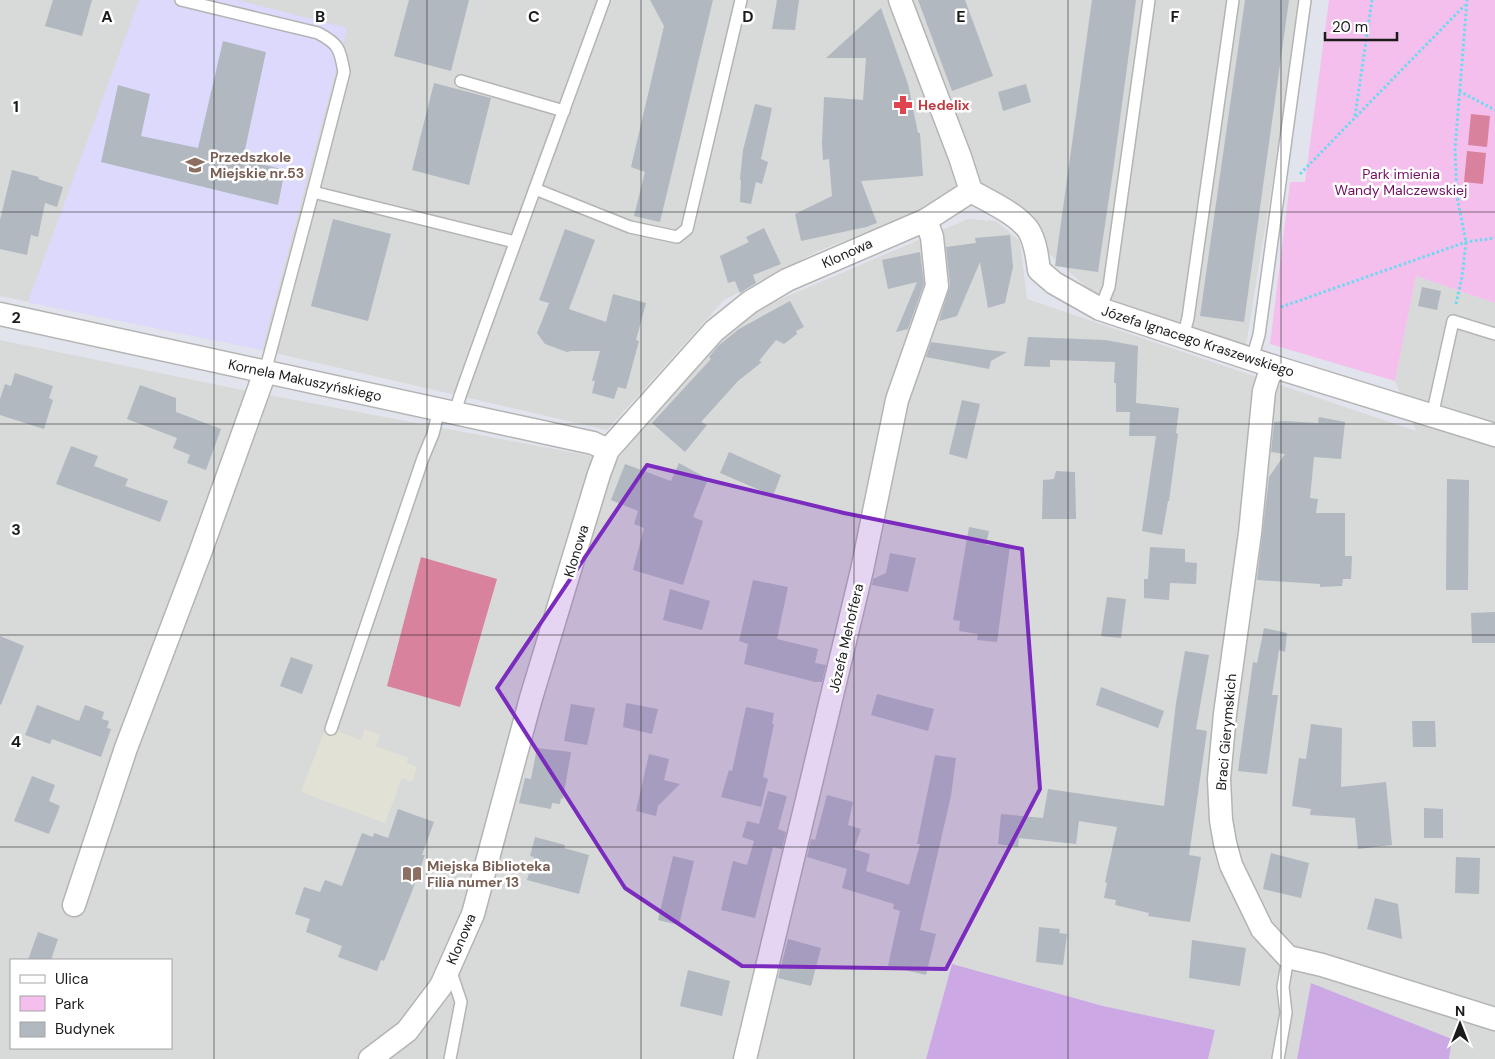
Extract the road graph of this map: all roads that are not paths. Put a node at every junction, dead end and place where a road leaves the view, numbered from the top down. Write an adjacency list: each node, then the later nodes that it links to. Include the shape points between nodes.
1 (181, 0): 12 (lane, via 318,33 333,41 341,55 344,72)
2 (604, 0): 9 (lane)
3 (741, 0): 10 (lane, via 687,229 677,237 630,227)
4 (900, 0): 11 (street)
5 (1149, 0): 15 (lane, via 1109,287)
6 (1233, 0): 18 (lane)
7 (1305, 0): 19 (lane, via 1259,335)
8 (461, 80): 9 (lane)
9 (564, 111): 10 (lane)
10 (535, 190): 14 (lane)
11 (970, 191): 13 (street, Klonowa); 15 (street, Józefa Ignacego Kraszewskiego, via 1013,216 1029,230 1039,270 1054,283)
12 (313, 192): 14 (lane); 20 (lane)
13 (926, 220): 24 (street, Klonowa, via 787,280 750,302 714,331); 32 (street, Józefa Mehoffera, via 932,238 937,286 896,400 862,570)
14 (514, 242): 21 (lane, via 463,386)
15 (1100, 309): 18 (street, Józefa Ignacego Kraszewskiego)
16 (0, 314): 20 (street, Kornela Makuszyńskiego)
17 (1495, 334): 22 (lane, via 1452,321)
18 (1183, 337): 19 (street, Józefa Ignacego Kraszewskiego)
19 (1262, 362): 22 (street, Józefa Ignacego Kraszewskiego); 27 (street, Braci Gierymskich, via 1264,391 1250,533 1219,779 1224,843 1231,865 1262,929)
20 (265, 372): 21 (street, Kornela Makuszyńskiego); 26 (street, via 126,748)
21 (447, 411): 24 (street, Kornela Makuszyńskiego, via 593,443); 25 (lane, via 423,458)
22 (1432, 416): 23 (street, Józefa Ignacego Kraszewskiego)
23 (1495, 435)
24 (608, 450): 28 (street, Klonowa, via 531,698 473,914)
25 (331, 728)
26 (74, 905)
27 (1288, 958): 29 (street, via 1322,965); 33 (lane, via 1283,987 1286,1013)
28 (449, 967): 30 (street, Klonowa, via 440,986 407,1031); 31 (lane, via 461,1002)
29 (1495, 1018)
30 (370, 1059)
31 (450, 1059)
32 (745, 1059)
33 (1278, 1059)

